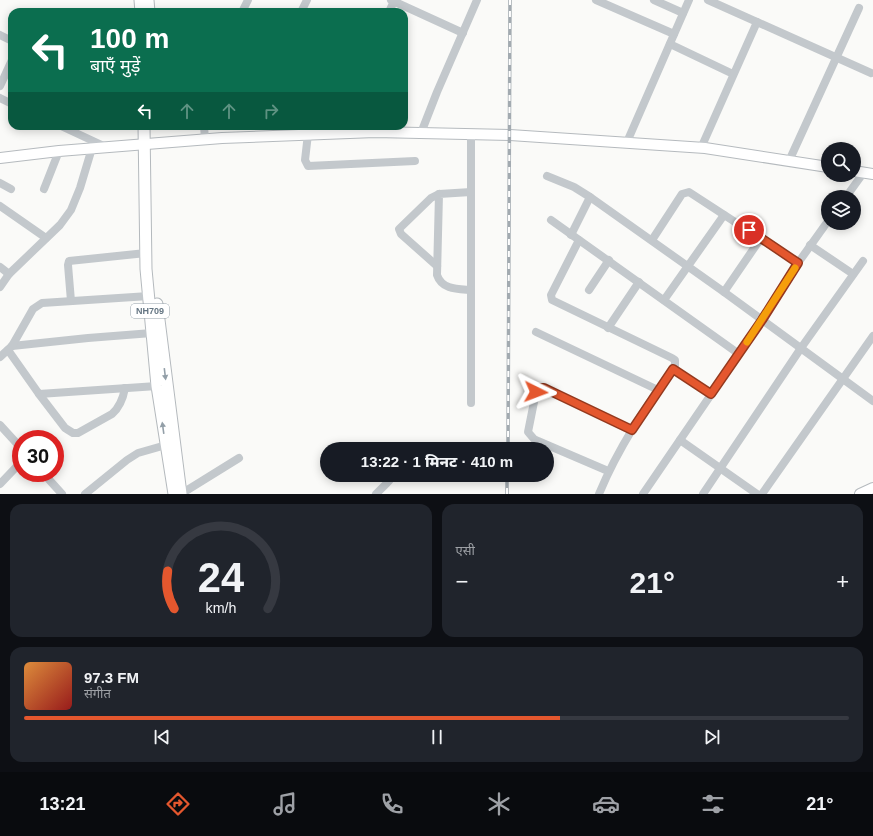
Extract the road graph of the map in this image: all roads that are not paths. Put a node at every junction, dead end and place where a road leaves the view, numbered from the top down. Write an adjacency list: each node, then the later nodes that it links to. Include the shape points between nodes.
1 (477, 0): 10 (street)
2 (596, 0): 11 (street)
3 (654, 0): 8 (street)
4 (689, 0): 8 (street)
5 (708, 0): 9 (street)
6 (393, 1): 10 (street)
7 (859, 8): 13 (street)
8 (683, 13): 11 (street)
9 (756, 22): 13 (street); 16 (street)
10 (463, 33): 23 (street)
11 (674, 34): 12 (street)
12 (670, 44): 16 (street); 27 (street)
13 (836, 57): 15 (street); 35 (street)
14 (8, 69): 17 (street)
15 (871, 73)
16 (733, 74): 31 (street)
17 (0, 86)
18 (70, 130): 29 (street)
19 (145, 130): 28 (highway, NH709)
20 (151, 130): 28 (highway, NH709)
21 (204, 130): 26 (street)
22 (351, 130): 23 (main road); 24 (main road)
23 (421, 133): 25 (main road)
24 (308, 134): 26 (main road); 34 (street, via 305,160 308,166)
25 (471, 134): 27 (main road); 43 (street)
26 (205, 139): 28 (main road)
27 (627, 142): 31 (main road)
28 (148, 144): 29 (main road); 56 (highway, NH709); 107 (highway, NH709, one-way to 107, via 154,269)
29 (107, 147): 30 (main road)
30 (92, 148): 32 (main road); 51 (street, via 71,210)
31 (701, 148): 35 (main road)
32 (59, 151): 33 (main road); 41 (street)
33 (0, 158)
34 (415, 161)
35 (789, 161): 36 (main road)
36 (821, 166)
37 (864, 172): 42 (street)
38 (547, 176): 45 (street)
39 (0, 183): 40 (street)
40 (11, 188)
41 (44, 190)
42 (851, 190)
43 (471, 192): 44 (street); 67 (street)
44 (439, 194): 60 (street); 60 (street, via 431,198 399,229 401,234)
45 (590, 197): 50 (street); 54 (street)
46 (0, 206): 51 (street)
47 (724, 214): 52 (street); 54 (street, via 692,193 685,192); 61 (street)
48 (551, 220): 50 (street)
49 (821, 230): 55 (street)
50 (571, 235): 53 (street)
51 (46, 238): 63 (street)
52 (761, 238): 59 (street); 69 (street)
53 (579, 240): 57 (street); 74 (street, via 550,298)
54 (652, 240): 61 (street)
55 (810, 245): 59 (street); 64 (street)
56 (146, 253): 70 (highway, NH709); 72 (street, via 69,261)
57 (608, 260): 65 (street); 68 (street)
58 (863, 261): 64 (street)
59 (798, 263): 73 (street)
60 (437, 266): 67 (street, via 438,280 443,284)
61 (688, 266): 69 (street); 71 (street)
62 (0, 267): 63 (street)
63 (10, 274): 66 (street)
64 (853, 274): 79 (street)
65 (639, 282): 71 (street); 74 (street)
66 (0, 287)
67 (471, 290): 90 (street)
68 (589, 290)
69 (724, 292): 73 (street)
70 (149, 296): 72 (street); 76 (highway, NH709)
71 (664, 300): 80 (street)
72 (71, 301): 78 (street, via 37,305)
73 (762, 320): 79 (street); 80 (street)
74 (608, 328): 82 (street, via 672,358 676,363)
75 (536, 332): 86 (street)
76 (152, 333): 78 (street); 84 (highway, NH709)
77 (873, 336): 83 (street)
78 (10, 348): 81 (street); 87 (street)
79 (802, 348): 83 (street); 97 (street)
80 (739, 354): 88 (street)
81 (0, 357)
82 (673, 369): 86 (street); 88 (street)
83 (842, 378): 89 (street); 113 (street)
84 (157, 386): 85 (street); 95 (highway, NH709, one-way to 84)
85 (125, 388): 87 (street); 87 (street, via 123,397 112,414 78,433 65,428)
86 (658, 390): 92 (street)
87 (39, 394)
88 (711, 394): 94 (street)
89 (873, 401)
90 (471, 402)
91 (0, 425): 93 (street)
92 (632, 430): 99 (street); 99 (street, via 544,388 536,392 528,432 530,436)
93 (12, 438)
94 (680, 440): 97 (street); 110 (street)
95 (166, 446): 105 (street, via 138,453 126,460); 106 (highway, NH709)
96 (239, 458): 107 (street)
97 (720, 468): 111 (street); 112 (street)
98 (12, 471): 102 (street)
99 (608, 471): 109 (street)
100 (51, 482): 104 (street)
101 (388, 482): 108 (street)
102 (0, 484)
103 (873, 488): 114 (main road)
104 (62, 494)
105 (85, 494)
106 (174, 494)
107 (181, 494)
108 (376, 494)
109 (599, 494)
110 (643, 494)
111 (703, 494)
112 (757, 494)
113 (762, 494)
114 (860, 494)

